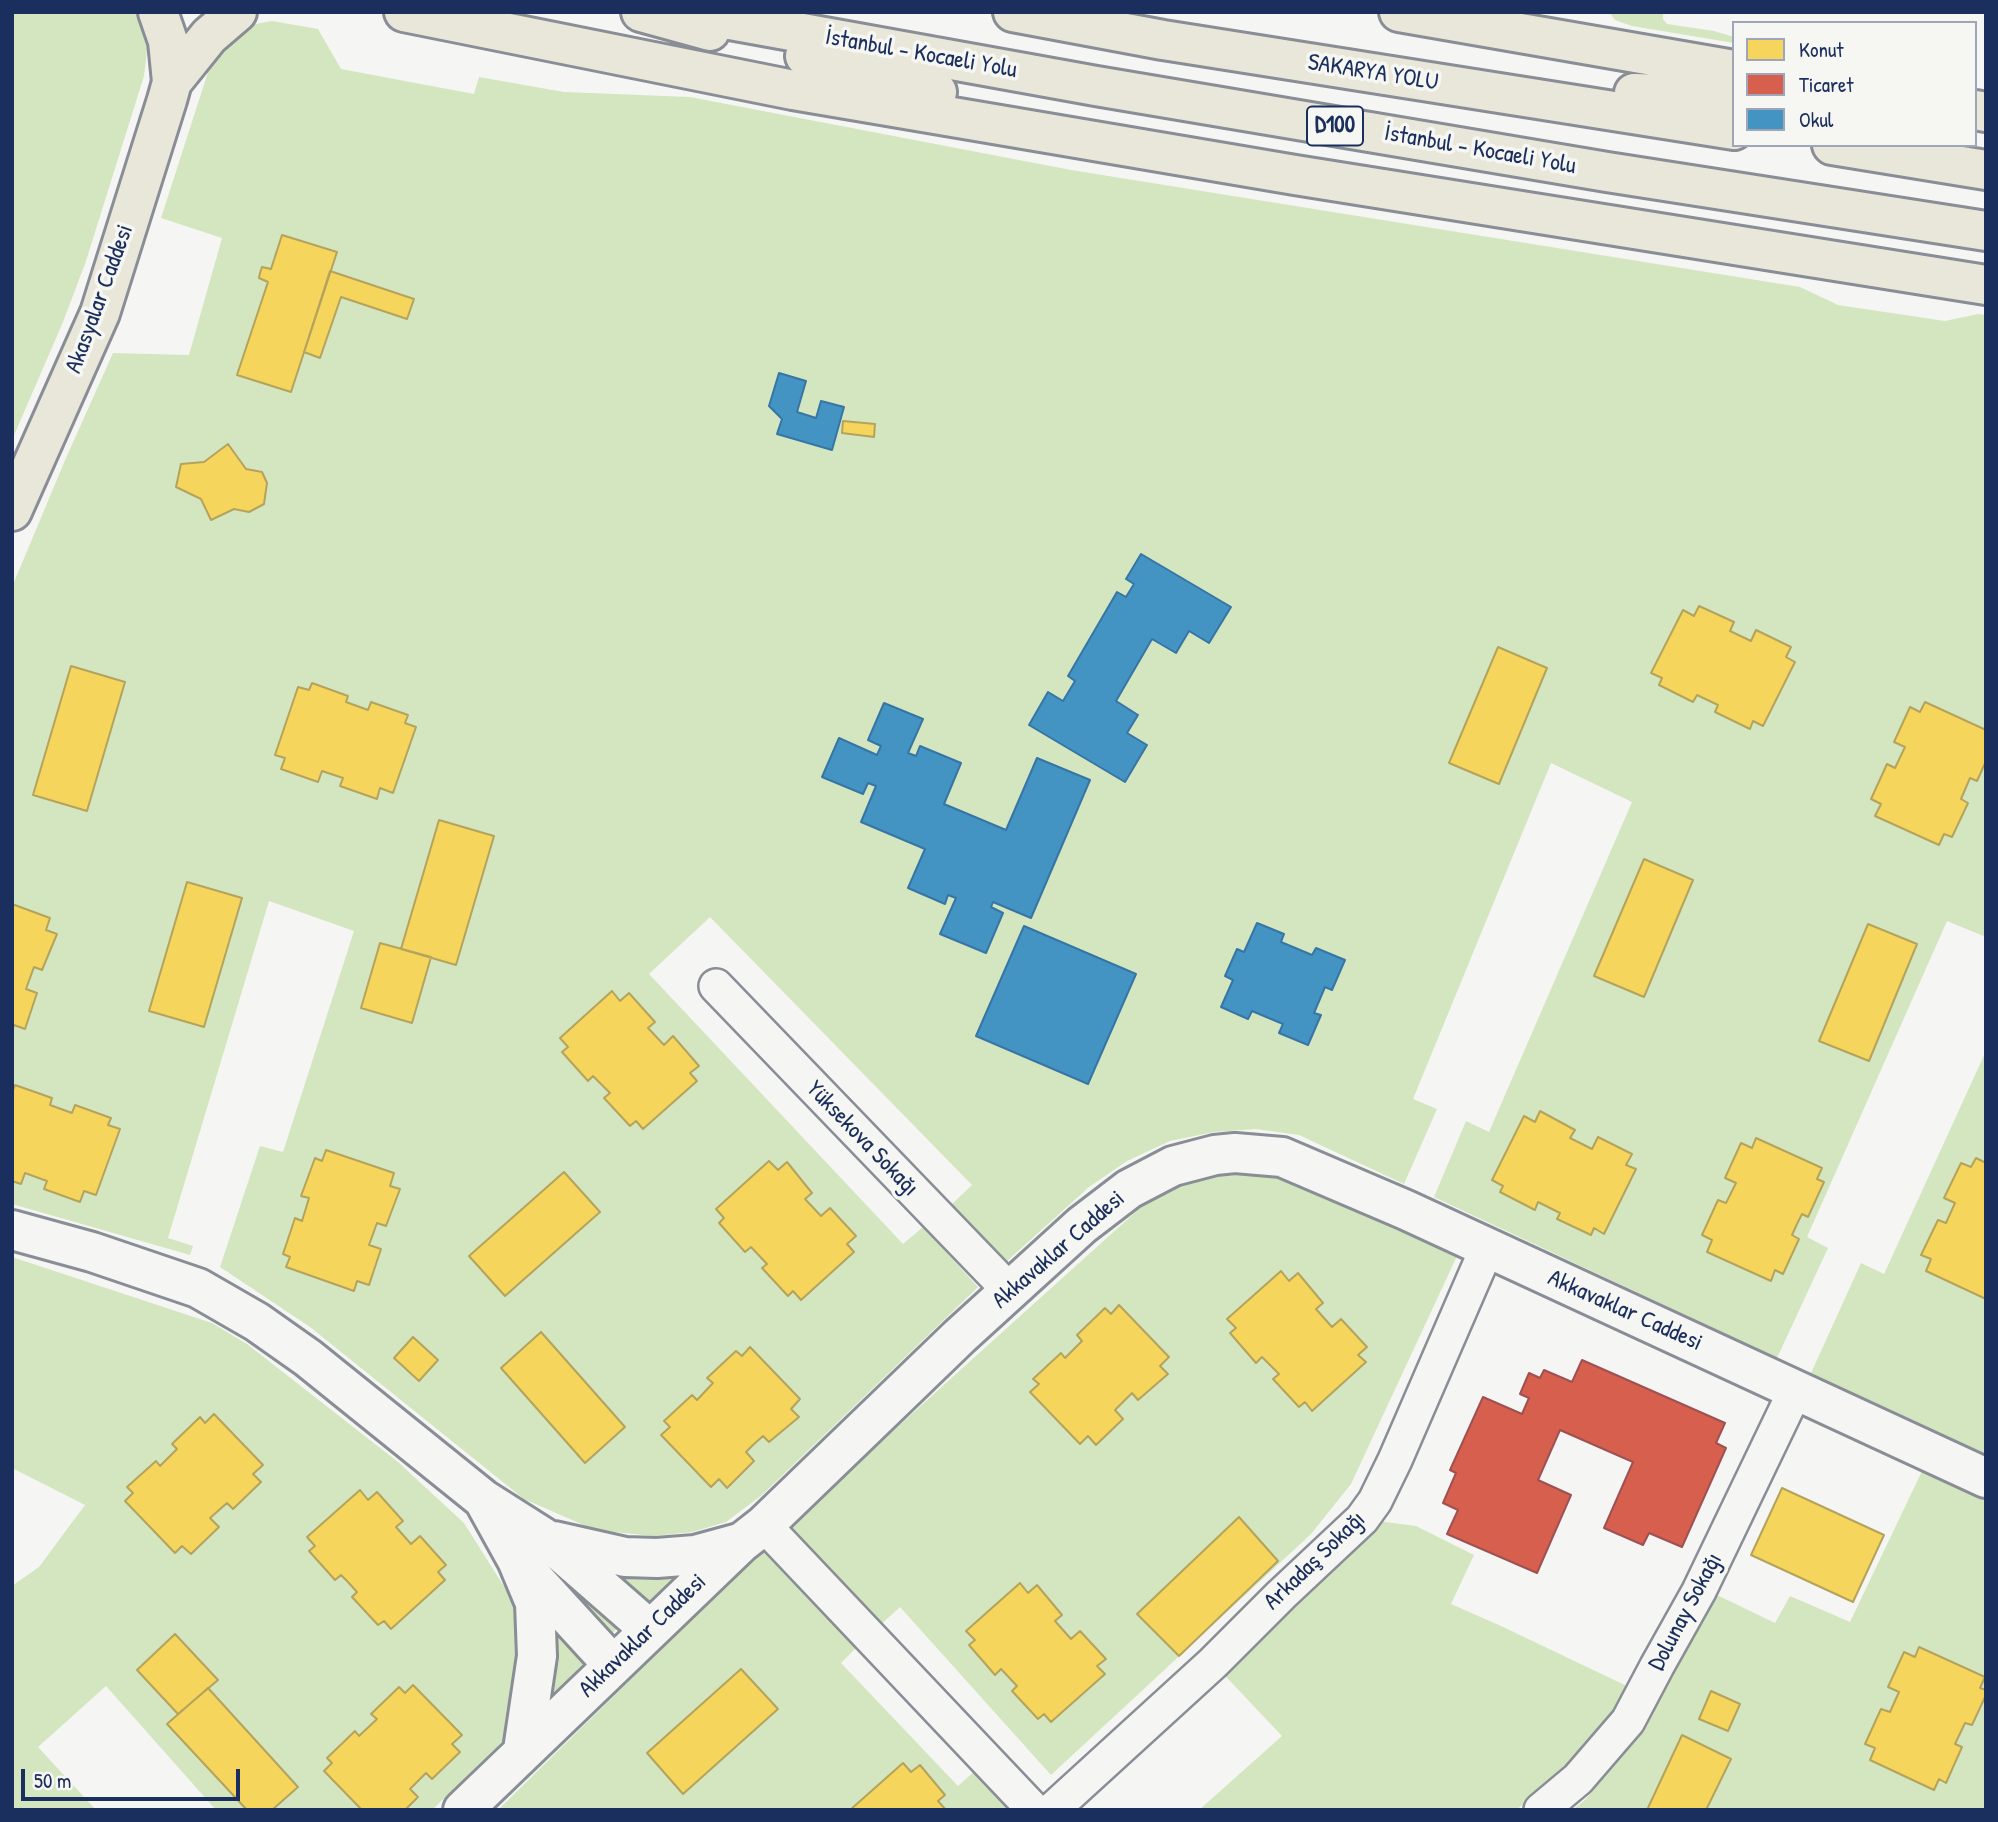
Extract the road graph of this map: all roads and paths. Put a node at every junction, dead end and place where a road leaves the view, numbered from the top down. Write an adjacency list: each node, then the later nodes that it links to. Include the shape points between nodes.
1 (158, 12): 9 (main road, via 168,41)
2 (237, 12): 9 (main road, via 209,36)
3 (404, 12): 14 (main road, via 793,90)
4 (641, 12): 14 (main road)
5 (686, 12): 16 (main road, İstanbul - Kocaeli Yolu / D100, via 1096,86)
6 (1013, 12): 10 (main road, SAKARYA YOLU / D100)
7 (1399, 12): 8 (main road)
8 (1732, 70)
9 (172, 82): 18 (main road, Akasyalar Caddesi, via 100,313)
10 (1440, 83): 11 (main road); 12 (main road, SAKARYA YOLU / D100)
11 (1732, 97)
12 (1732, 130)
13 (1844, 147): 15 (main road)
14 (1161, 152): 17 (main road)
15 (1986, 170)
16 (1986, 231)
17 (1986, 285)
18 (12, 511)
19 (716, 986): 22 (street, Yüksekova Sokağı)
20 (12, 1230): 26 (street, via 198,1288 257,1322 483,1499)
21 (1486, 1248): 22 (street, Akkavaklar Caddesi, via 1282,1157 1235,1153 1172,1166 1129,1189); 23 (street, Akkavaklar Caddesi); 32 (street, Arkadaş Sokağı, via 1395,1460 1362,1519)
22 (1010, 1291): 25 (street, Akkavaklar Caddesi)
23 (1796, 1389): 24 (street, Akkavaklar Caddesi); 33 (street, Dolunay Sokağı, via 1699,1591 1628,1721 1578,1779)
24 (1986, 1478)
25 (752, 1534): 26 (street, via 695,1555 625,1557); 27 (street, Akkavaklar Caddesi); 31 (street)
26 (532, 1549): 27 (street); 28 (street); 29 (street, via 537,1656)
27 (649, 1629): 28 (street, Akkavaklar Caddesi)
28 (613, 1665): 29 (street, Akkavaklar Caddesi)
29 (523, 1750): 30 (street, Akkavaklar Caddesi)
30 (463, 1810)
31 (1034, 1810)
32 (1052, 1810)
33 (1541, 1810)

